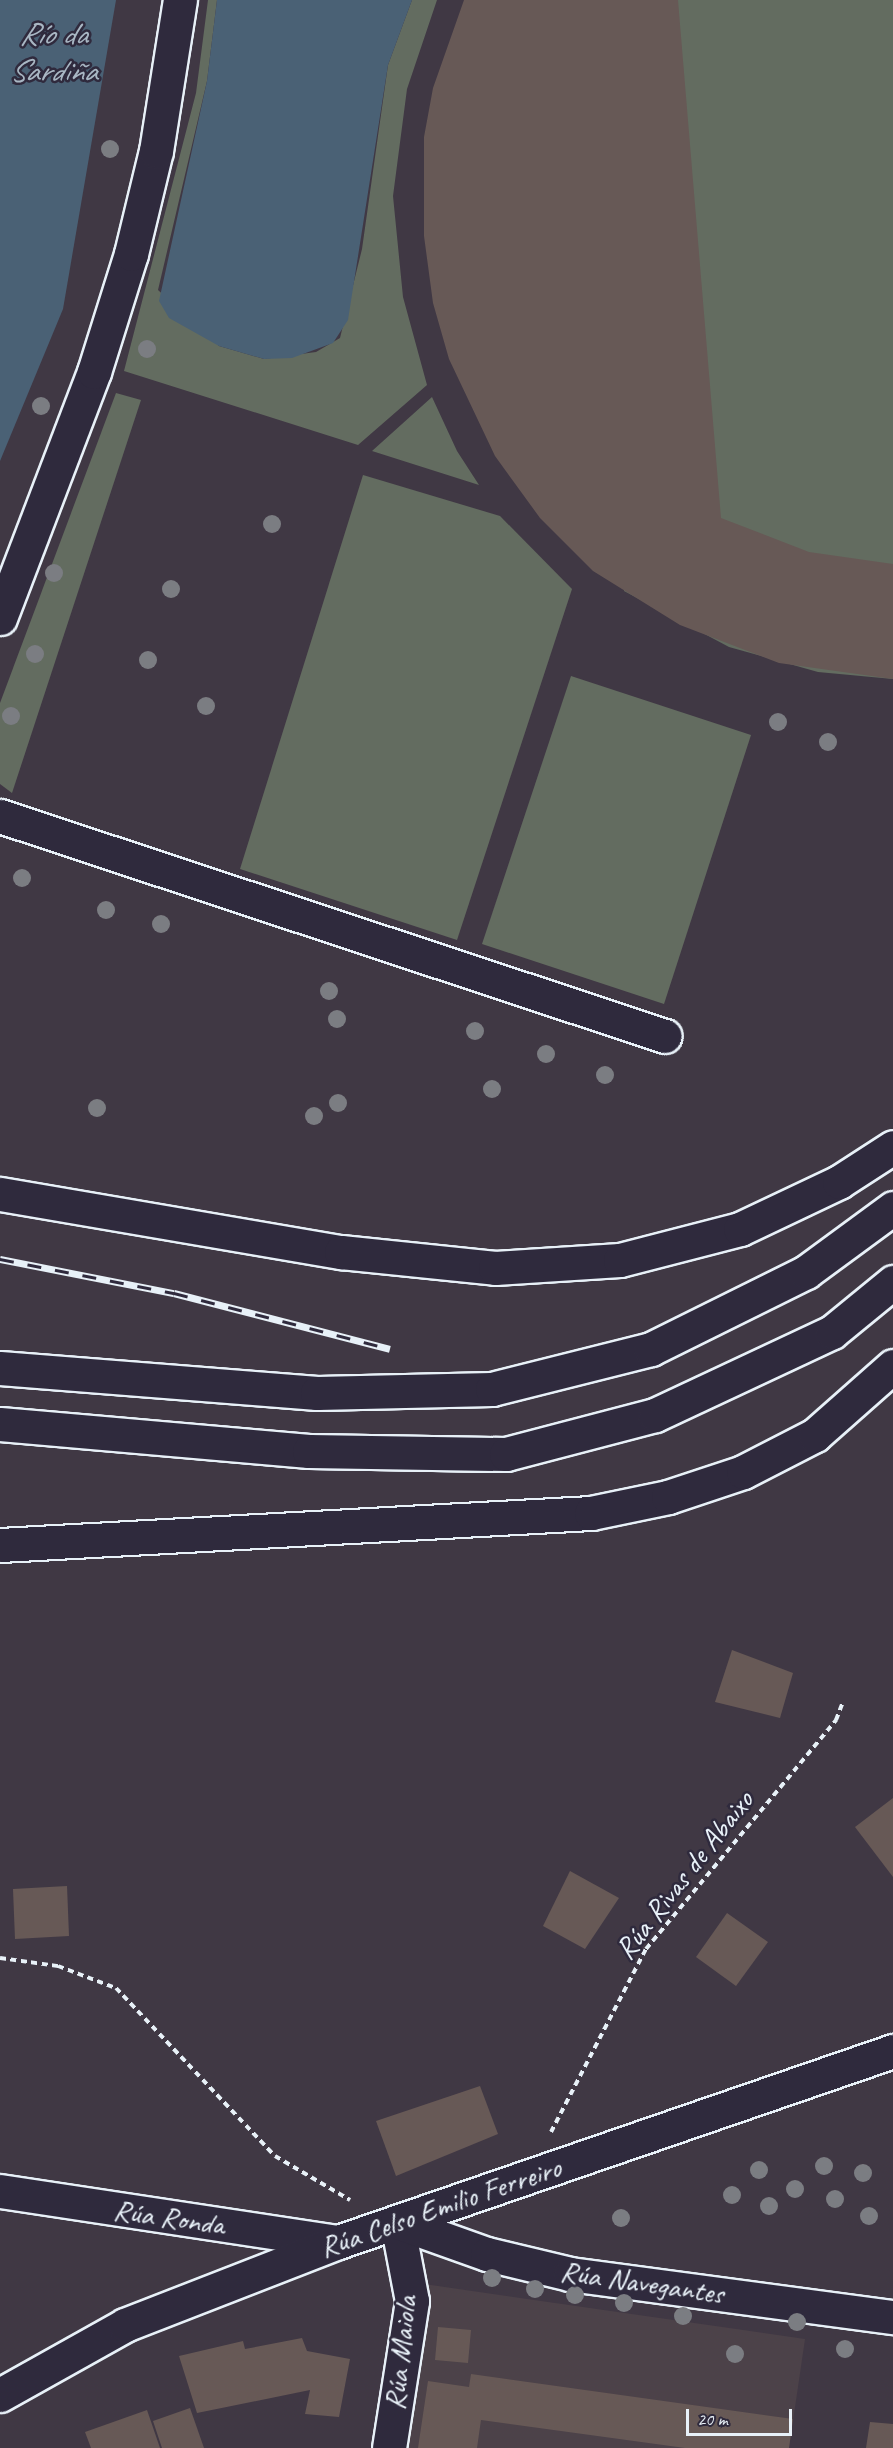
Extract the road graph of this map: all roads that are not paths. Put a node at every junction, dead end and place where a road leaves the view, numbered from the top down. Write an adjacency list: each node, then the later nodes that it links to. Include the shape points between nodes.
1 (180, 0): 2 (main road, via 156,151 131,254 94,372)
2 (14, 551): 3 (main road)
3 (1, 613)
4 (0, 816): 5 (main road)
5 (665, 1036)
6 (893, 1147): 7 (main road, via 839,1182 740,1229 620,1260 495,1268 340,1252)
7 (0, 1194)
8 (893, 1209): 11 (main road, via 806,1272 651,1349 492,1389 317,1394)
9 (893, 1282): 12 (main road, via 832,1332 655,1415 506,1454 309,1451)
10 (893, 1366): 13 (main road, via 815,1435 743,1472 668,1497 591,1513)
11 (0, 1368)
12 (0, 1424)
13 (0, 1545)
14 (893, 2051): 16 (main road, Rúa Celso Emilio Ferreiro)
15 (0, 2192): 17 (main road, Rúa Ronda)
16 (397, 2222): 17 (main road, Rúa Celso Emilio Ferreiro); 18 (main road, Rúa Navegantes, via 487,2254 570,2274); 20 (main road, Rúa Maiola, via 411,2301)
17 (338, 2242): 19 (main road, Rúa Celso Emilio Ferreiro, via 125,2325)
18 (893, 2317)
19 (0, 2395)
20 (389, 2448)

